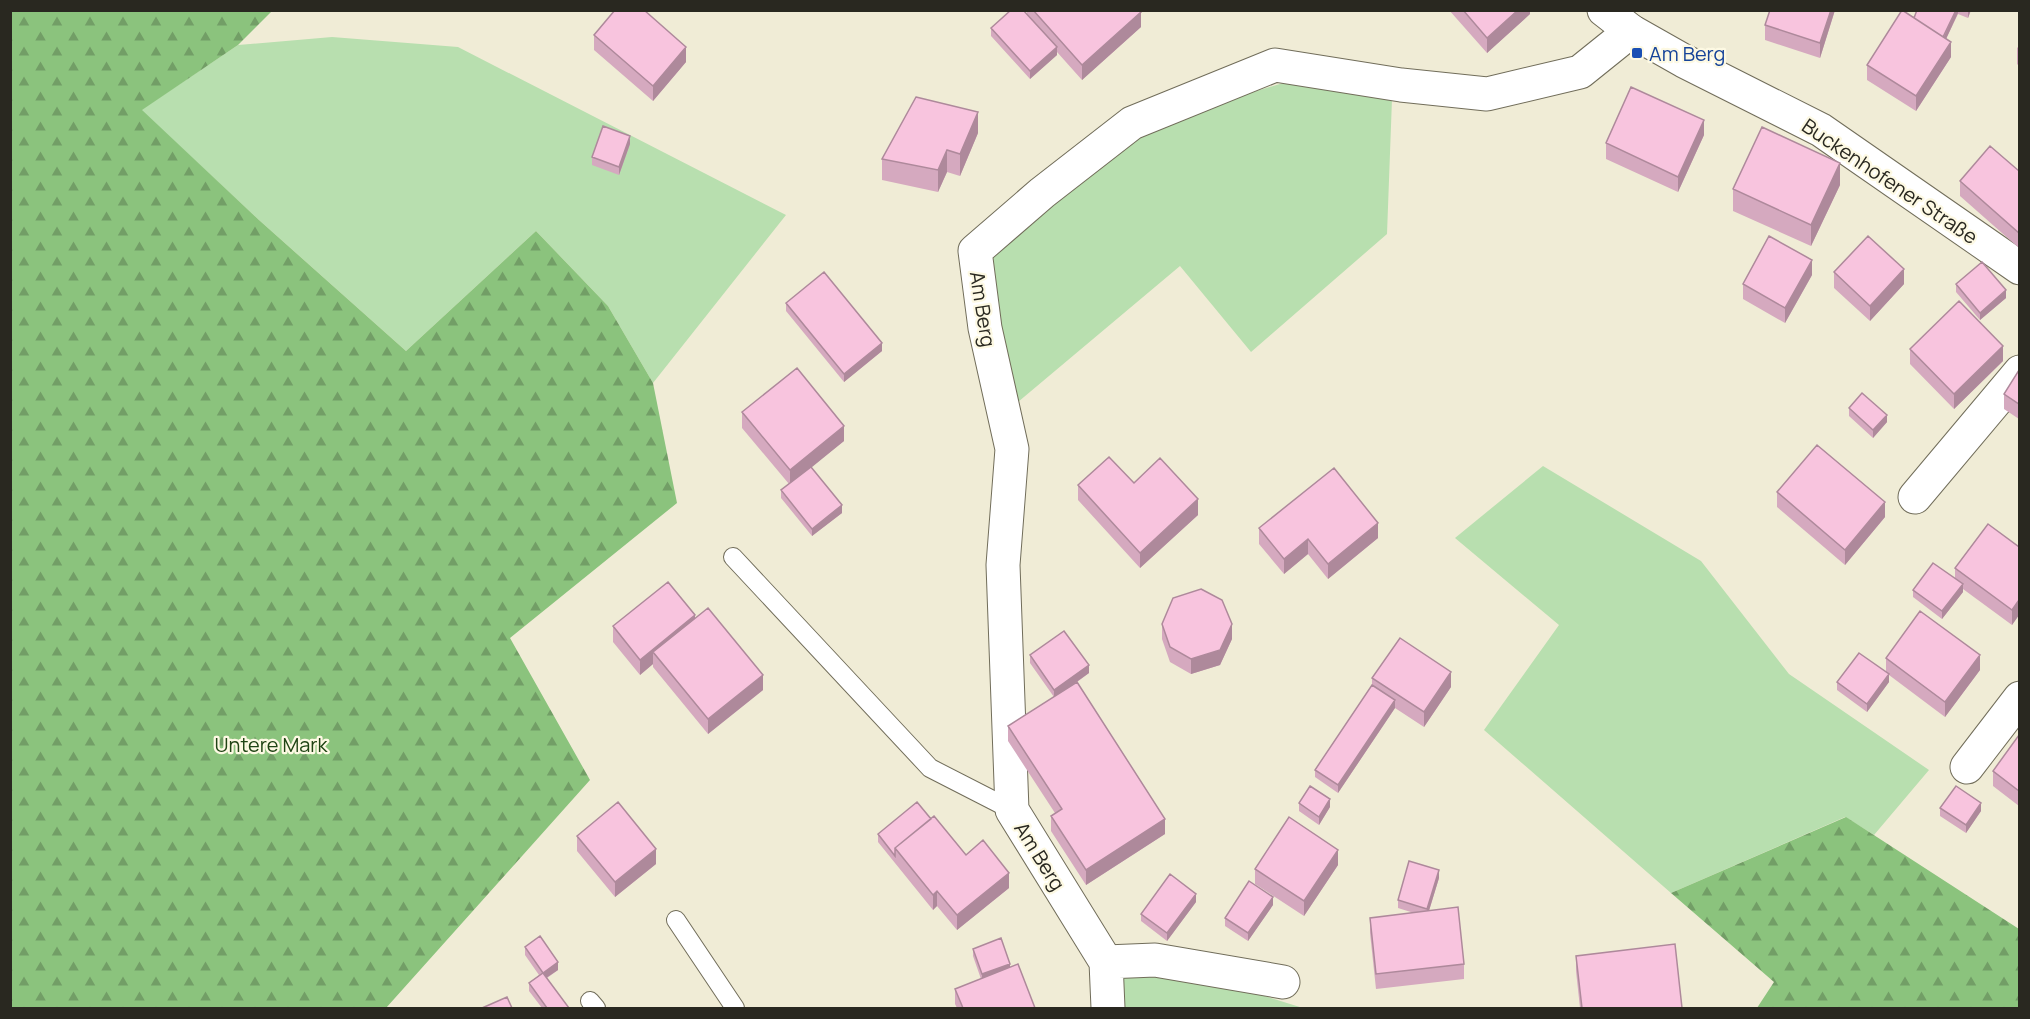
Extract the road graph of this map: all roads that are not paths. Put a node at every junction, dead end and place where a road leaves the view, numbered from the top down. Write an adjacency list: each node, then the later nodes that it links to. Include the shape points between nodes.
1 (1604, 10): 2 (street, Buckenhofener Straße)
2 (1631, 31): 3 (street, Buckenhofener Straße, via 1821,130); 9 (street, Am Berg, via 1580,72 1486,94 1401,86 1275,65 1132,123 975,251 985,328 1012,449 1003,565)
3 (2019, 268)
4 (2019, 372): 5 (street)
5 (1915, 497)
6 (733, 557): 9 (lane, via 930,768)
7 (2019, 698): 8 (street)
8 (1967, 767)
9 (1012, 810): 11 (street, Am Berg)
10 (676, 920): 13 (lane)
11 (1106, 962): 12 (street, via 1155,960); 14 (street, Am Berg)
12 (1283, 982)
13 (735, 1008)
14 (1108, 1008)

